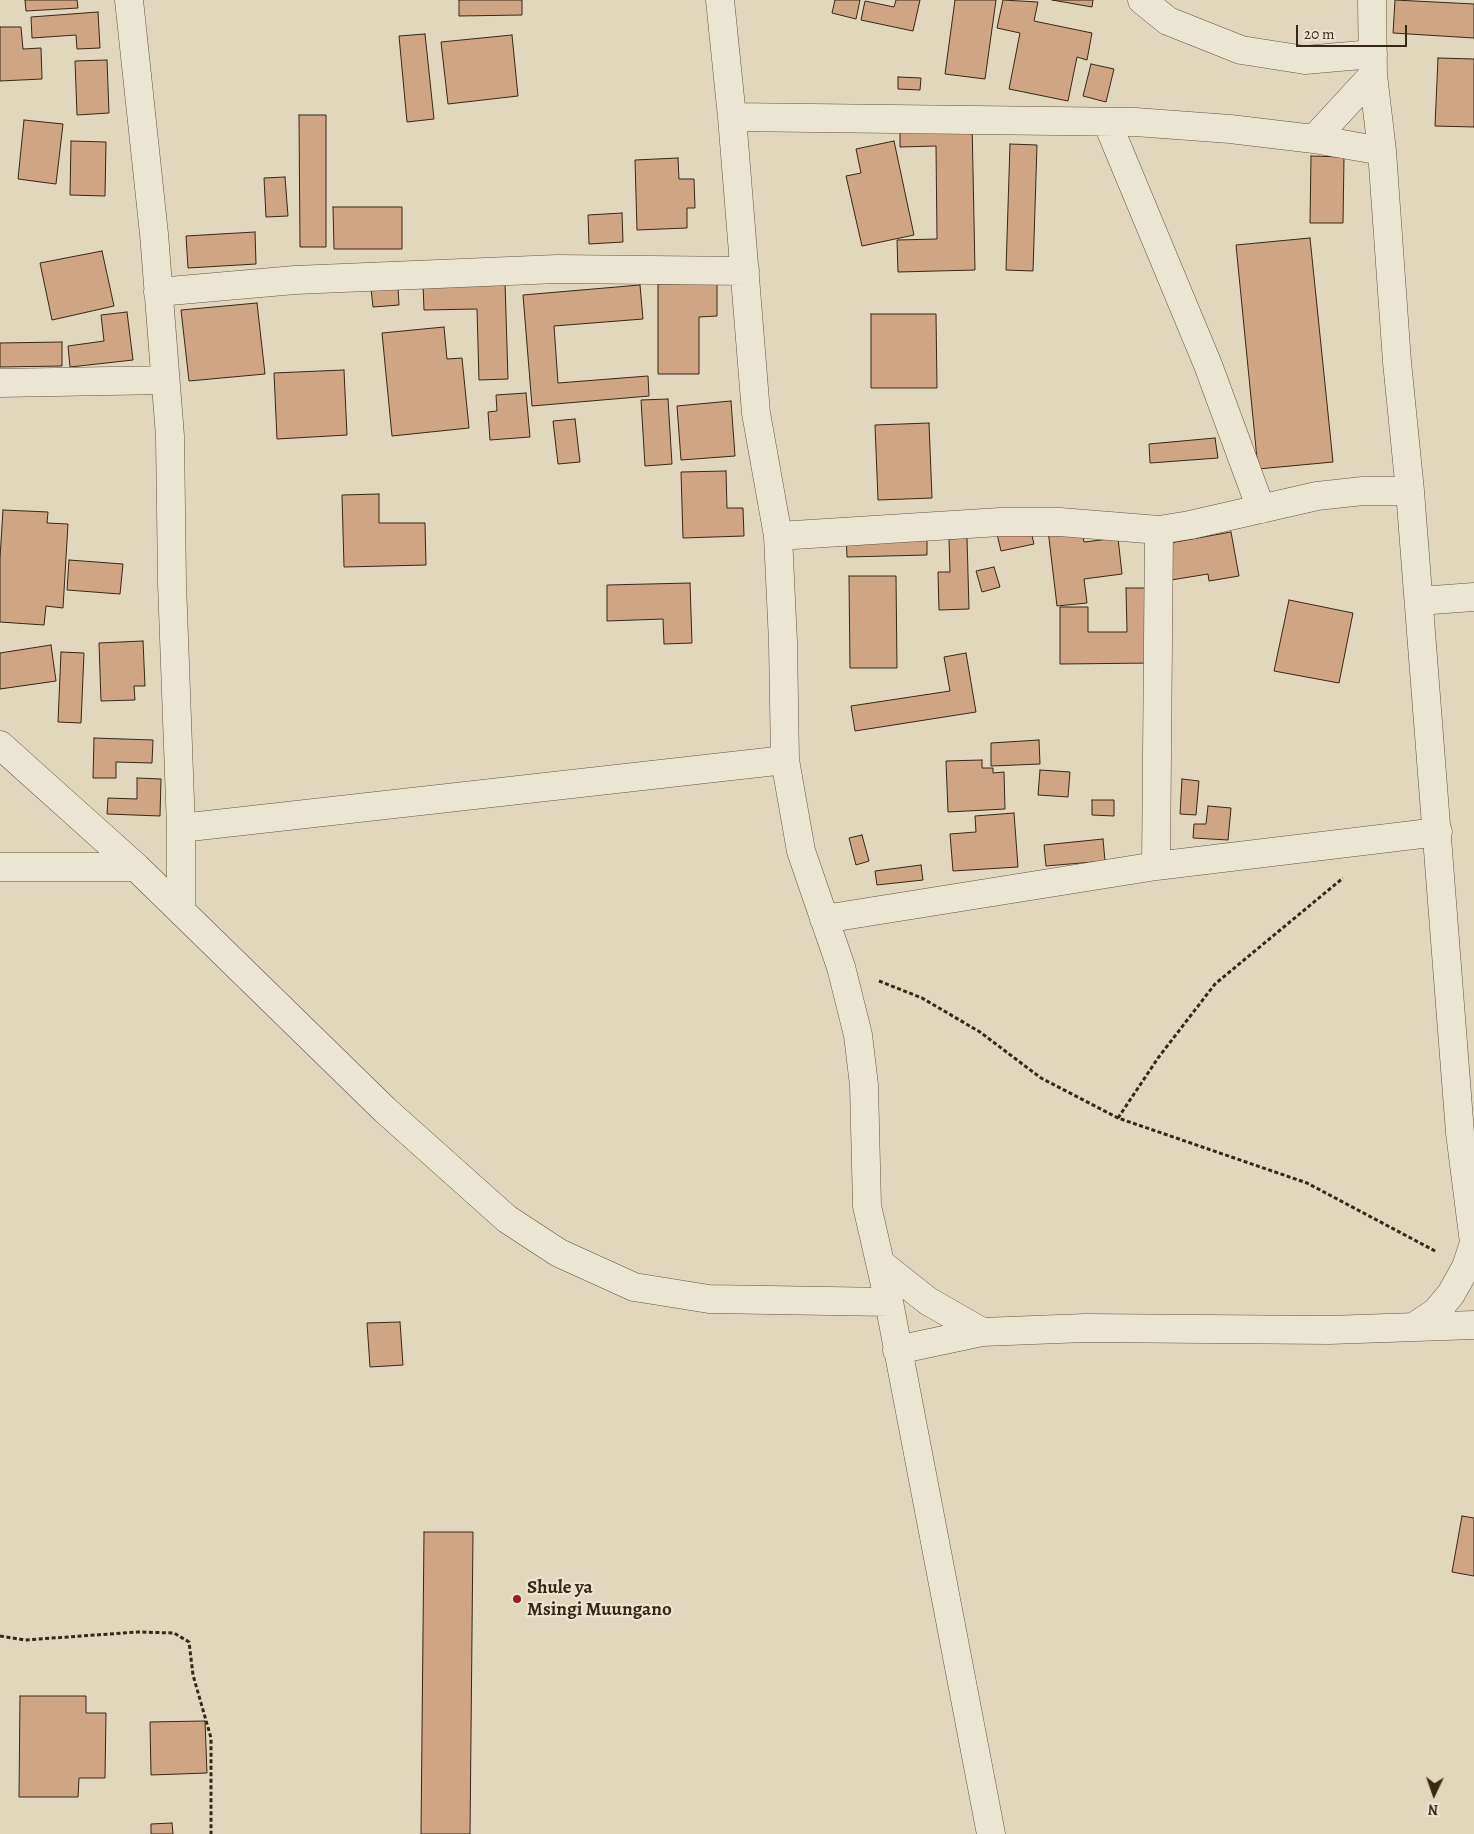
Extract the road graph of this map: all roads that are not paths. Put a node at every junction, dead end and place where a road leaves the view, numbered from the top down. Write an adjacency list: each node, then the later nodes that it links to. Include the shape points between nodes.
1 (130, 0): 11 (street)
2 (720, 0): 6 (street)
3 (1142, 0): 5 (street, via 1168,21 1241,50 1305,60)
4 (1372, 0): 5 (street)
5 (1373, 65): 8 (street); 9 (street)
6 (732, 117): 7 (street); 10 (street)
7 (1107, 122): 8 (street, via 1230,129); 15 (street, via 1208,365)
8 (1314, 139): 9 (street)
9 (1382, 151): 14 (street)
10 (745, 271): 11 (street, via 557,269 296,280); 17 (street, via 756,413)
11 (158, 292): 12 (street)
12 (165, 380): 13 (street); 22 (street, via 170,436)
13 (0, 383)
14 (1410, 491): 15 (street, via 1363,491 1317,496); 19 (street)
15 (1261, 509): 16 (street)
16 (1159, 530): 17 (street, via 1060,522 1000,522); 24 (street)
17 (778, 536): 21 (street)
18 (1474, 597): 19 (street)
19 (1419, 601): 23 (street)
20 (0, 745): 26 (street)
21 (785, 760): 22 (street); 28 (street, via 801,850)
22 (181, 828): 27 (street)
23 (1438, 832): 24 (street); 29 (street)
24 (1156, 866): 28 (street)
25 (0, 867): 26 (street)
26 (136, 867): 27 (street)
27 (181, 910): 32 (street, via 385,1110 507,1219 559,1253 634,1287 709,1299)
28 (824, 919): 31 (street, via 841,967 858,1035 864,1085 867,1206)
29 (1464, 1044): 30 (street, via 1460,1133)
30 (1471, 1251): 34 (street, via 1451,1294 1436,1312)
31 (880, 1263): 32 (street); 35 (street, via 928,1302)
32 (889, 1302): 36 (street)
33 (1474, 1325): 34 (street)
34 (1415, 1326): 35 (street, via 1329,1330 1085,1328)
35 (982, 1332): 36 (street)
36 (898, 1350): 37 (street)
37 (991, 1834)

